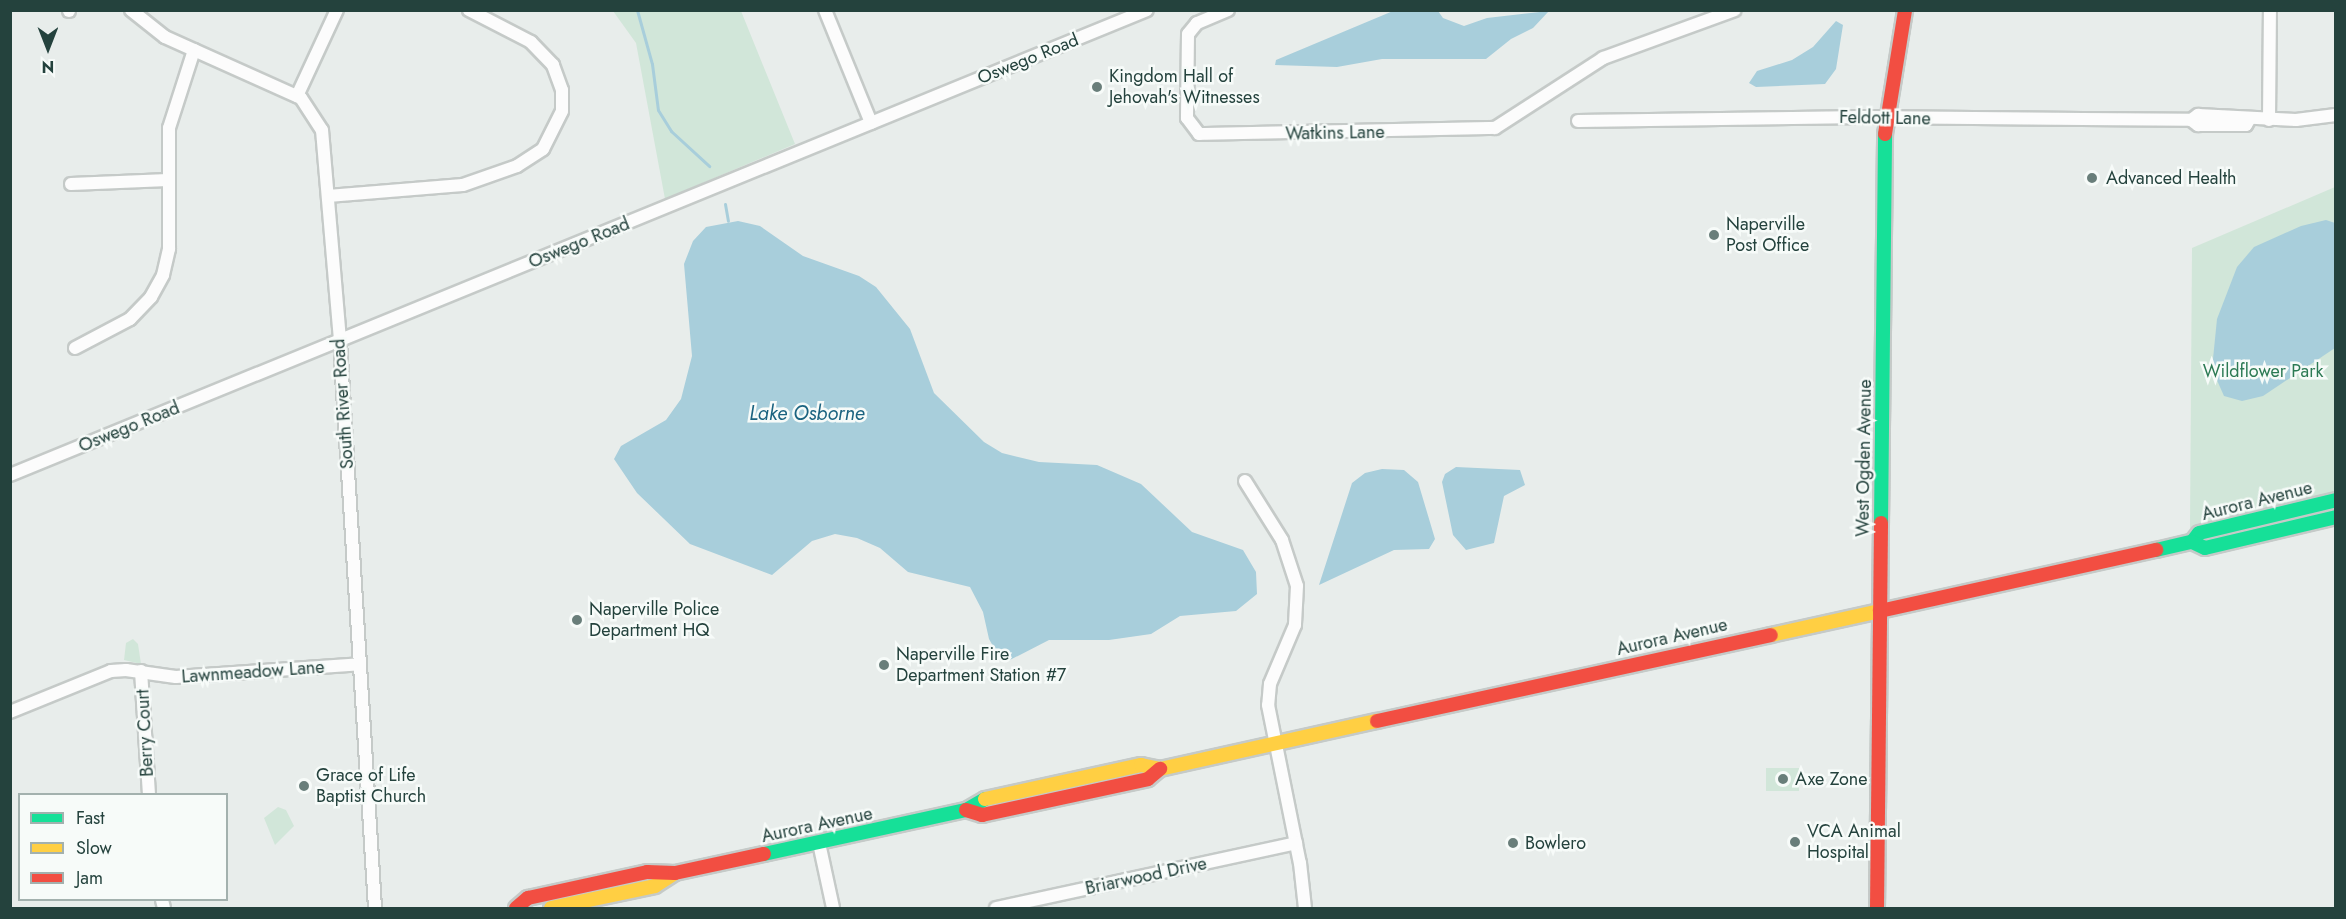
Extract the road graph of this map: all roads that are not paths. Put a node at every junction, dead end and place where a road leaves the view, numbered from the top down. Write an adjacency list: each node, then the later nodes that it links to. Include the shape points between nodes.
1 (130, 10): 10 (street, South River Road, via 165,37)
2 (337, 10): 11 (street)
3 (470, 10): 19 (street, via 531,42 554,65 562,90 562,111 543,150 517,166 463,185)
4 (825, 10): 16 (street)
5 (1228, 10): 6 (street, Watkins Lane, via 1197,23 1188,34 1187,118 1199,134 1495,128 1603,58)
6 (1735, 10)
7 (1905, 10): 13 (main road, West Ogden Avenue)
8 (2270, 10): 14 (street)
9 (1146, 11): 16 (street, Oswego Road)
10 (194, 50): 11 (street, South River Road); 17 (street, via 171,121)
11 (297, 96): 19 (street, South River Road, via 314,112 322,130)
12 (2336, 115): 14 (street, Feldott Lane)
13 (1887, 117): 14 (street, Feldott Lane, via 2191,120 2198,125 2246,125 2249,120); 15 (street, Feldott Lane); 27 (main road, West Ogden Avenue)
14 (2269, 120)
15 (1578, 121)
16 (871, 123): 20 (street, Oswego Road)
17 (168, 180): 18 (street); 21 (street, via 169,249 158,285 130,319)
18 (71, 184)
19 (328, 196): 20 (street, South River Road)
20 (340, 342): 22 (street, Oswego Road); 28 (street, South River Road)
21 (75, 348)
22 (10, 476)
23 (1245, 481): 31 (street, via 1288,552 1297,586 1295,625 1269,693)
24 (2336, 500): 26 (main road, Aurora Avenue, via 2199,533)
25 (2336, 517): 26 (main road, Aurora Avenue, via 2205,548)
26 (2192, 542): 27 (main road, Aurora Avenue)
27 (1880, 611): 31 (main road, Aurora Avenue); 42 (main road, West Ogden Avenue)
28 (360, 664): 29 (street, Lawnmeadow Lane, via 176,677); 36 (street, South River Road)
29 (141, 671): 30 (street, Lawnmeadow Lane, via 111,671); 32 (street, Berry Court)
30 (10, 712)
31 (1275, 744): 33 (main road, Aurora Avenue, via 1160,768 1148,779 994,813 982,815 966,810); 34 (street)
32 (148, 793)
33 (819, 843): 35 (main road, Aurora Avenue); 39 (street)
34 (1296, 843): 40 (street, Briarwood Drive); 41 (street)
35 (675, 873): 37 (main road, Aurora Avenue, via 647,872 528,898); 38 (main road, Aurora Avenue, via 655,886)
36 (375, 909)
37 (516, 909)
38 (551, 909)
39 (833, 909)
40 (996, 909)
41 (1305, 909)
42 (1877, 909)

